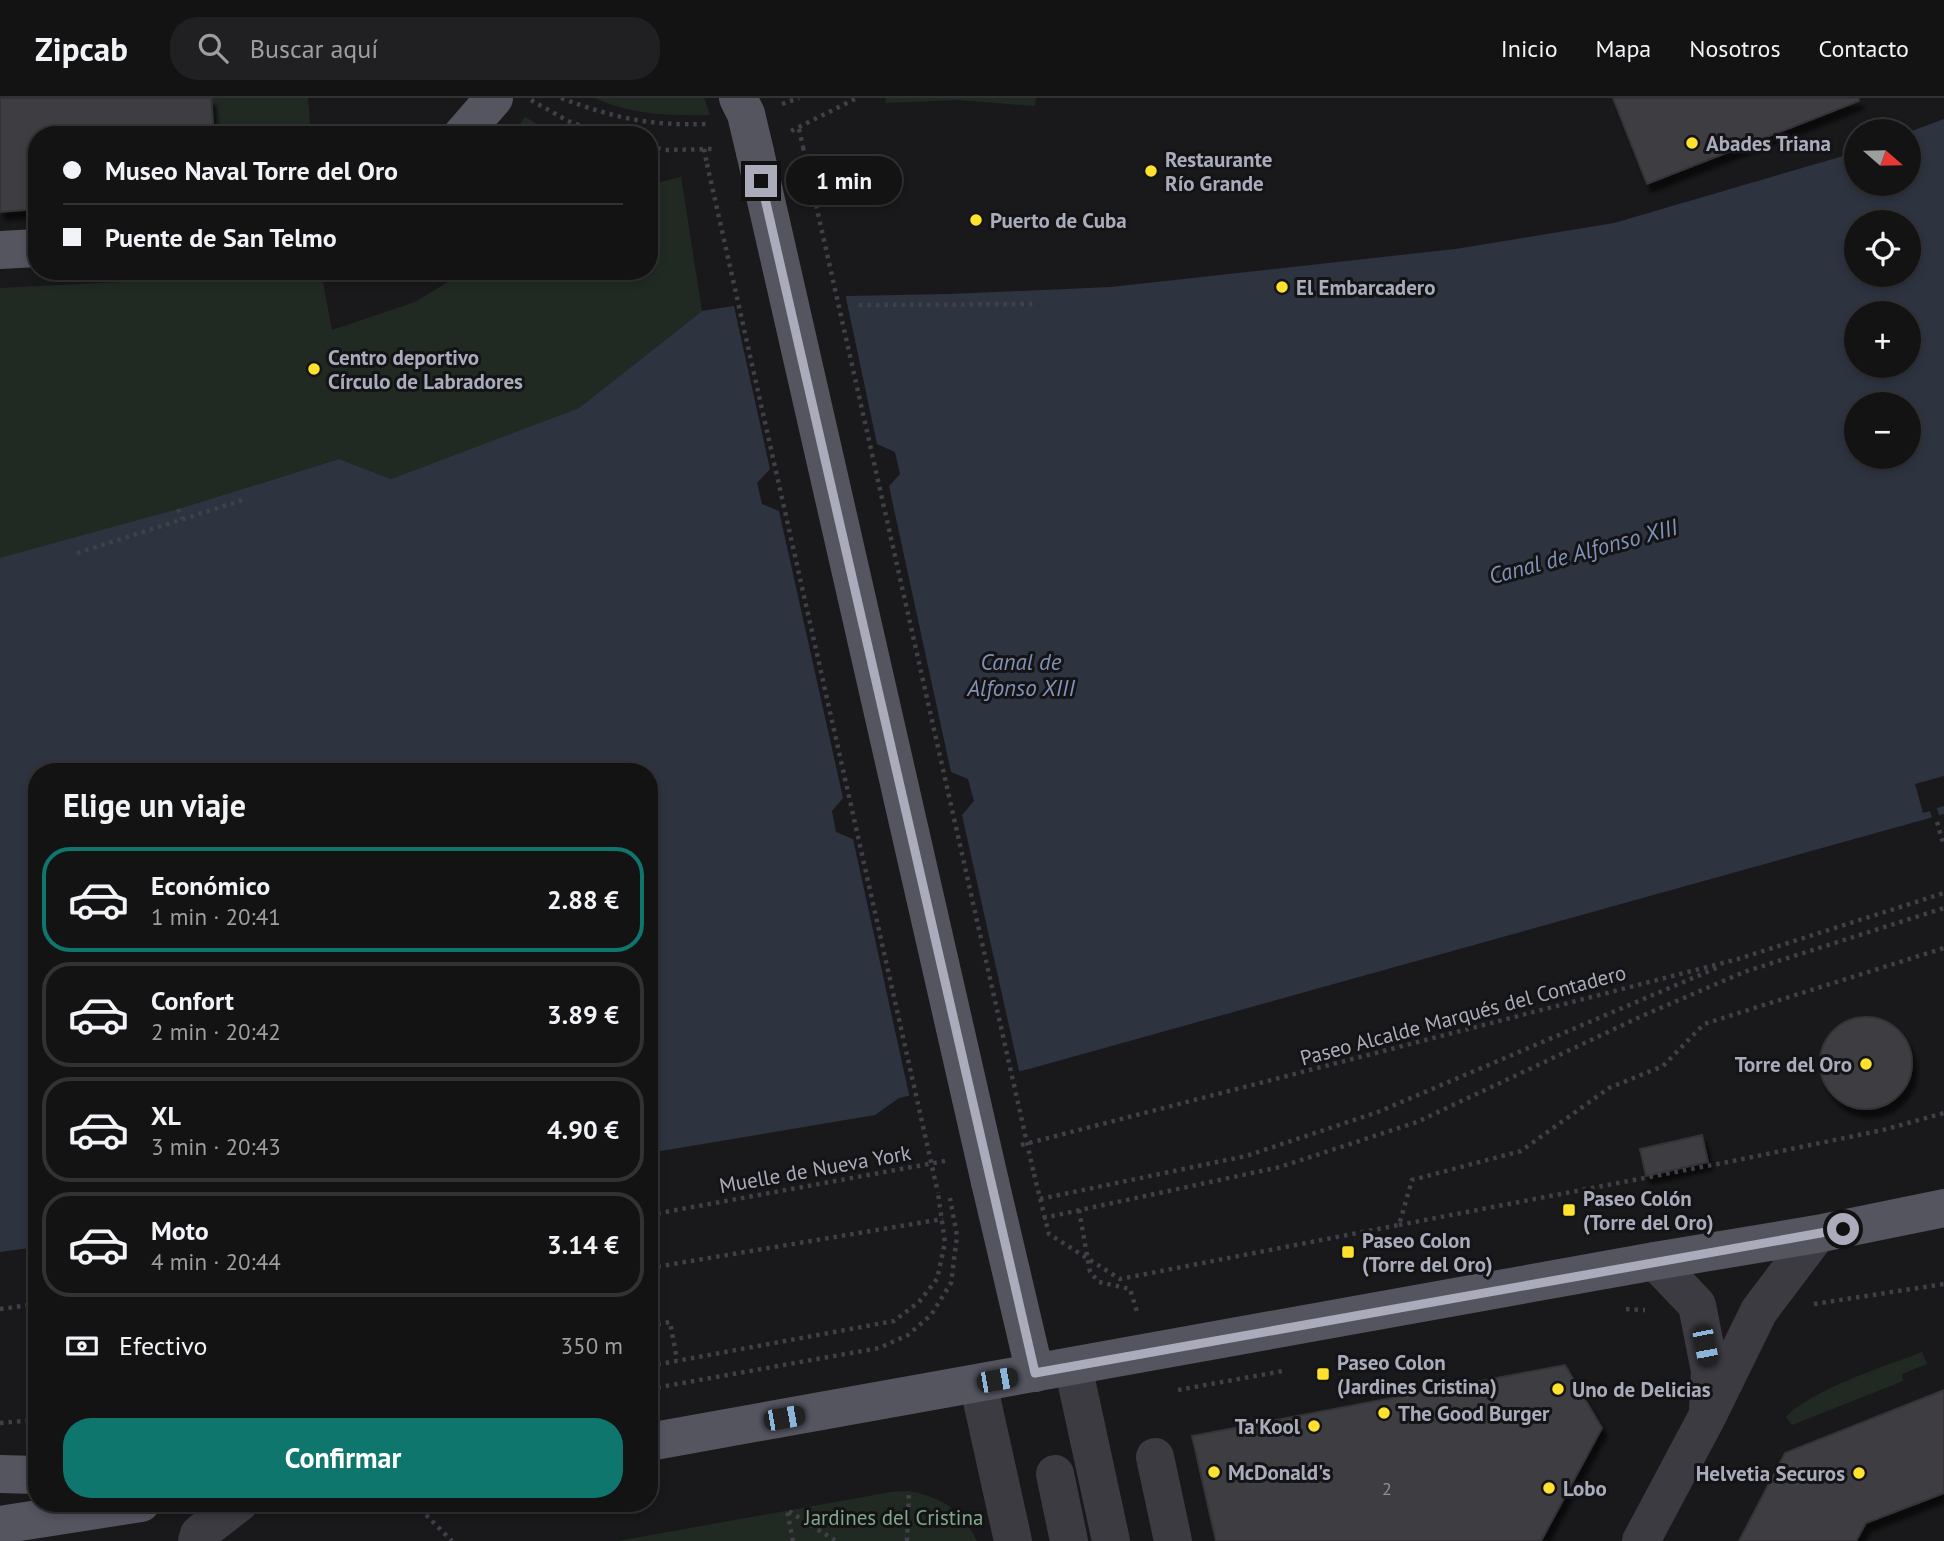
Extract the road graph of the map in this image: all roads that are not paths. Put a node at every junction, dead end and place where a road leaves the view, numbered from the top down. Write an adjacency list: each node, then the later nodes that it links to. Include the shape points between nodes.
1 (494, 98): 3 (main road)
2 (744, 103): 10 (main road, bridge)
3 (471, 126)
4 (28, 248): 5 (main road)
5 (0, 250)
6 (1944, 1208): 7 (main road)
7 (1817, 1234): 8 (main road); 12 (street, via 1759,1311)
8 (1656, 1261): 9 (main road); 12 (street, via 1697,1305 1710,1371)
9 (1073, 1366): 10 (main road); 24 (street)
10 (1035, 1373): 11 (main road)
11 (978, 1383): 13 (main road); 22 (street)
12 (1708, 1415): 26 (street)
13 (658, 1440)
14 (1155, 1457): 25 (street)
15 (0, 1474): 17 (main road)
16 (1055, 1474): 23 (street)
17 (28, 1475)
18 (83, 1512): 20 (main road)
19 (227, 1512): 21 (street, via 199,1534)
20 (0, 1525)
21 (197, 1541)
22 (1013, 1541)
23 (1069, 1541)
24 (1111, 1541)
25 (1173, 1541)
26 (1641, 1541)

